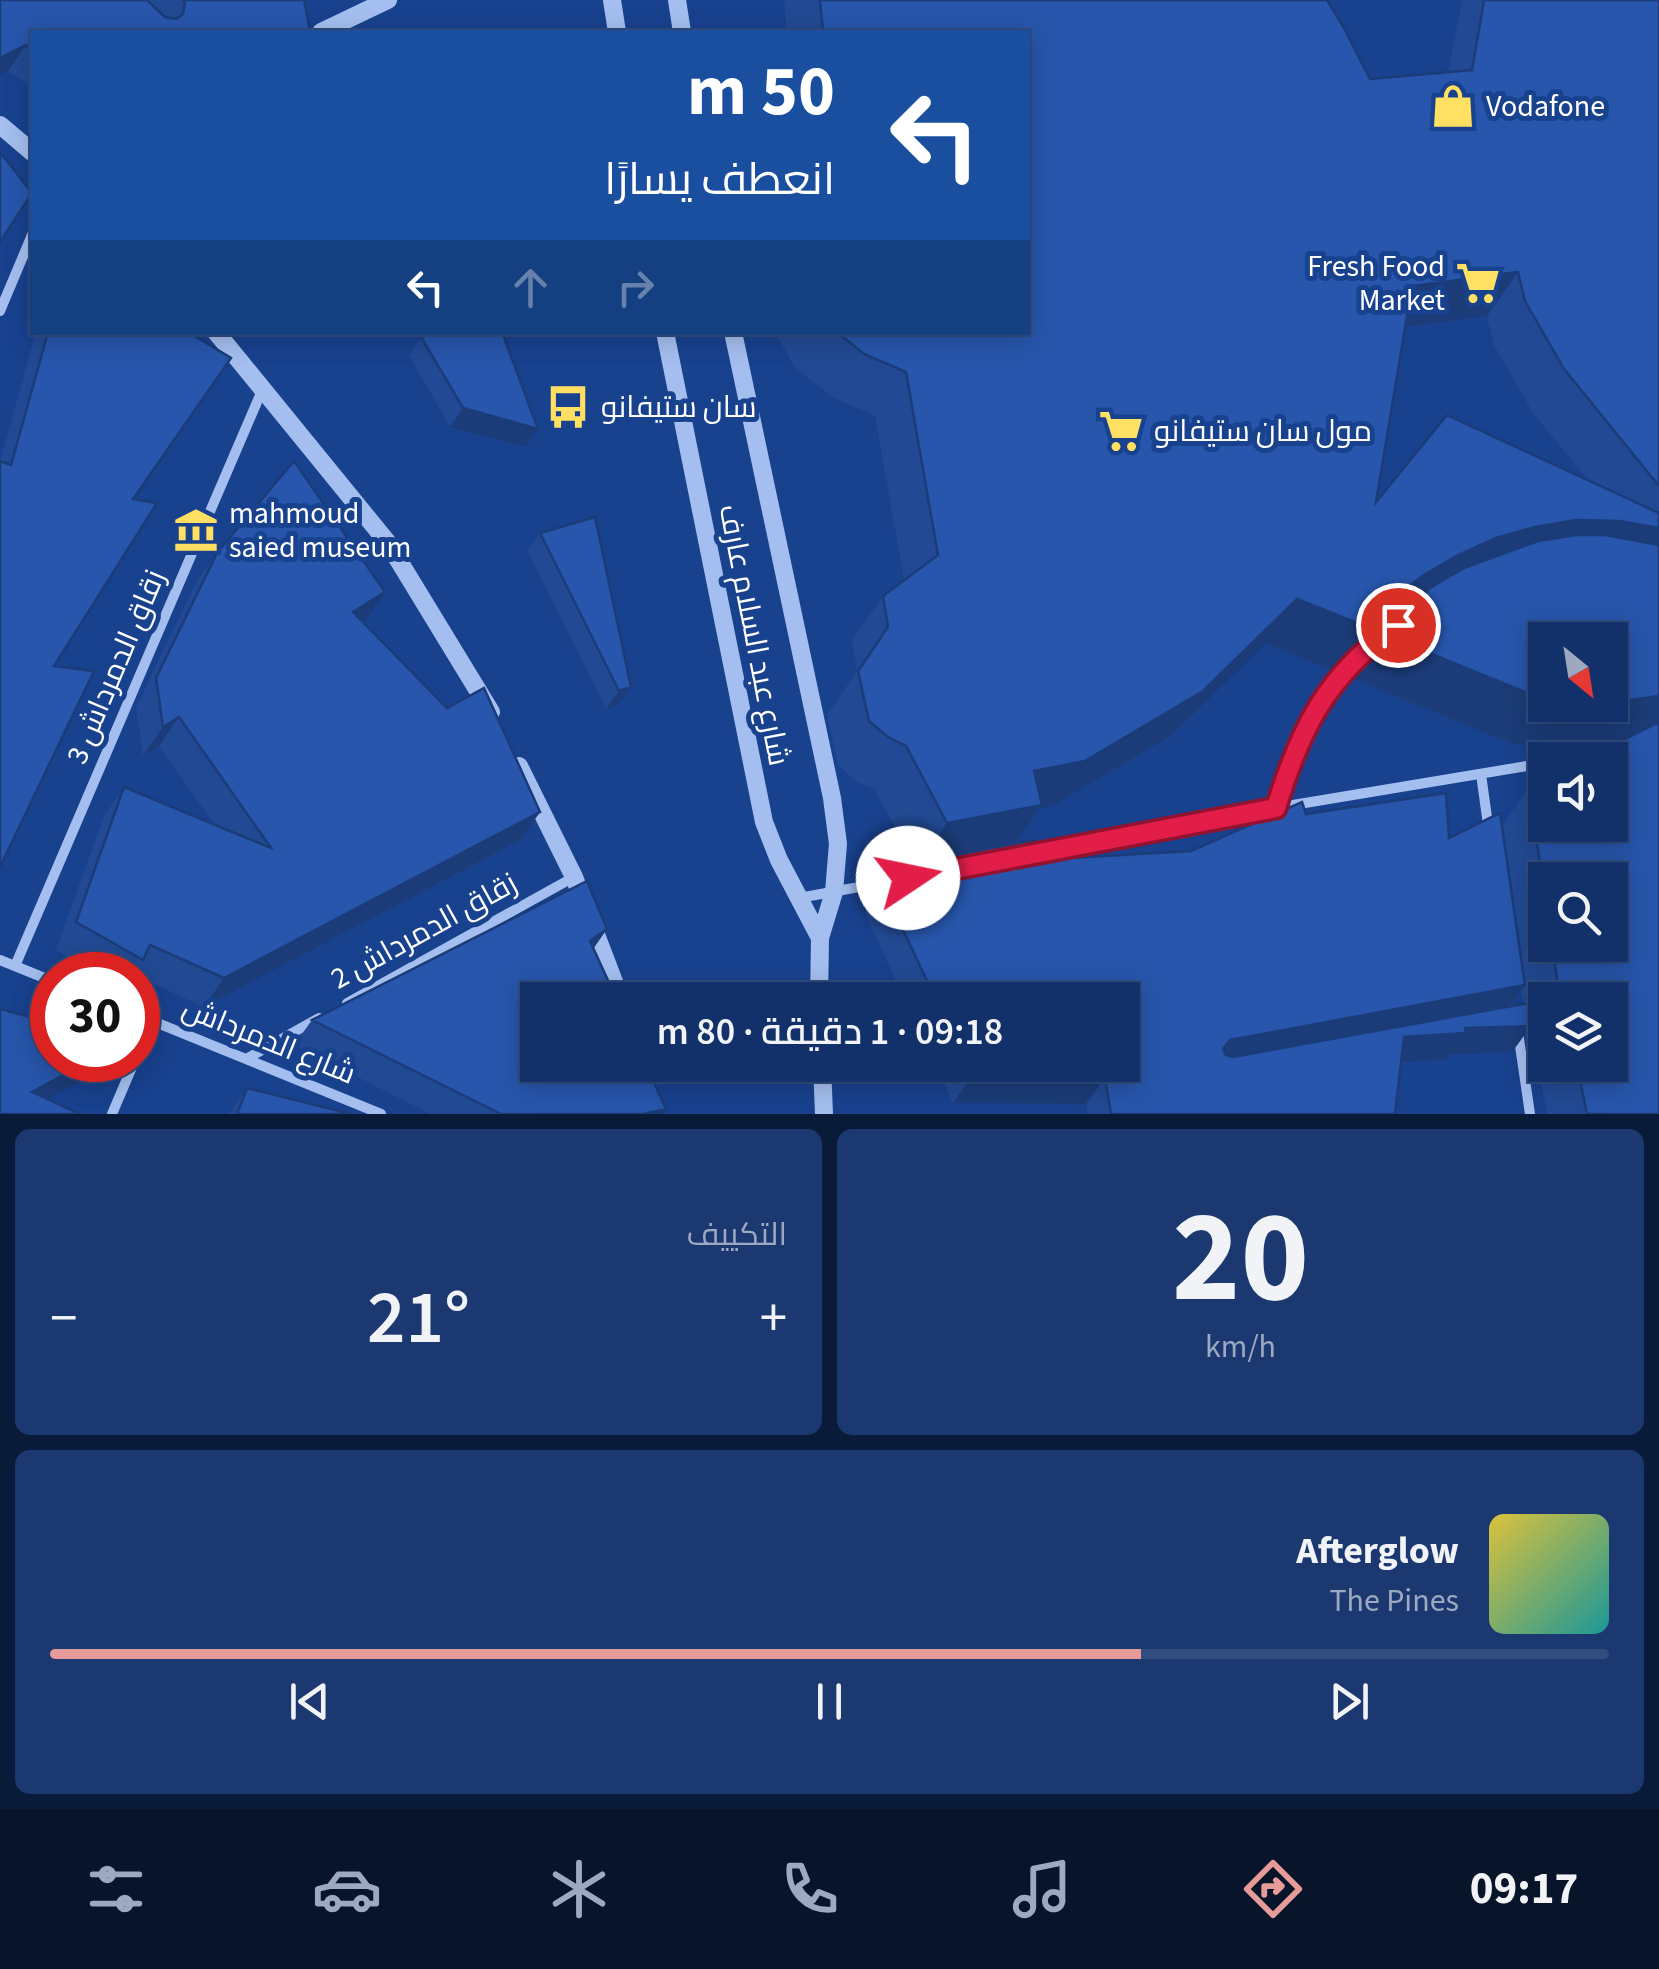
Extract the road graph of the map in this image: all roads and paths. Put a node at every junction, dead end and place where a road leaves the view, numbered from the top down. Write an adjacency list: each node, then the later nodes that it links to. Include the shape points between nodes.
1 (388, 0): 4 (street)
2 (612, 0): 5 (street)
3 (677, 0): 6 (street)
4 (325, 30)
5 (617, 30)
6 (682, 30)
7 (0, 124): 8 (street)
8 (30, 150)
9 (30, 239): 10 (street)
10 (0, 311)
11 (219, 335): 14 (street)
12 (666, 335): 26 (street, شارع عبد السلام عارف, via 764,822)
13 (734, 335): 25 (street, شارع عبد السلام عارف, via 832,798 838,844)
14 (263, 387): 16 (street, via 388,544); 29 (street, زقاق الدمرداش 3)
15 (1384, 634): 20 (lane, via 1328,691 1295,747)
16 (496, 722)
17 (514, 757): 24 (street)
18 (1528, 766): 19 (street)
19 (1481, 774): 20 (street); 21 (street)
20 (1276, 808): 22 (street)
21 (1492, 850)
22 (1007, 860)
23 (949, 870): 25 (street)
24 (574, 877): 31 (street); 35 (street, زقاق الدمرداش 2)
25 (834, 892): 26 (street); 27 (street, شارع عبد السلام عارف)
26 (799, 898): 27 (street, شارع عبد السلام عارف)
27 (820, 938): 32 (street, شارع عبد السلام عارف)
28 (0, 960): 29 (street)
29 (15, 966): 30 (street)
30 (30, 972)
31 (614, 982)
32 (819, 982)
33 (1516, 1019): 41 (street)
34 (160, 1024): 35 (street, شارع الدمرداش)
35 (246, 1059): 39 (street, شارع الدمرداش)
36 (125, 1082): 38 (street)
37 (823, 1082): 40 (street)
38 (112, 1114)
39 (382, 1114)
40 (824, 1114)
41 (1530, 1114)

